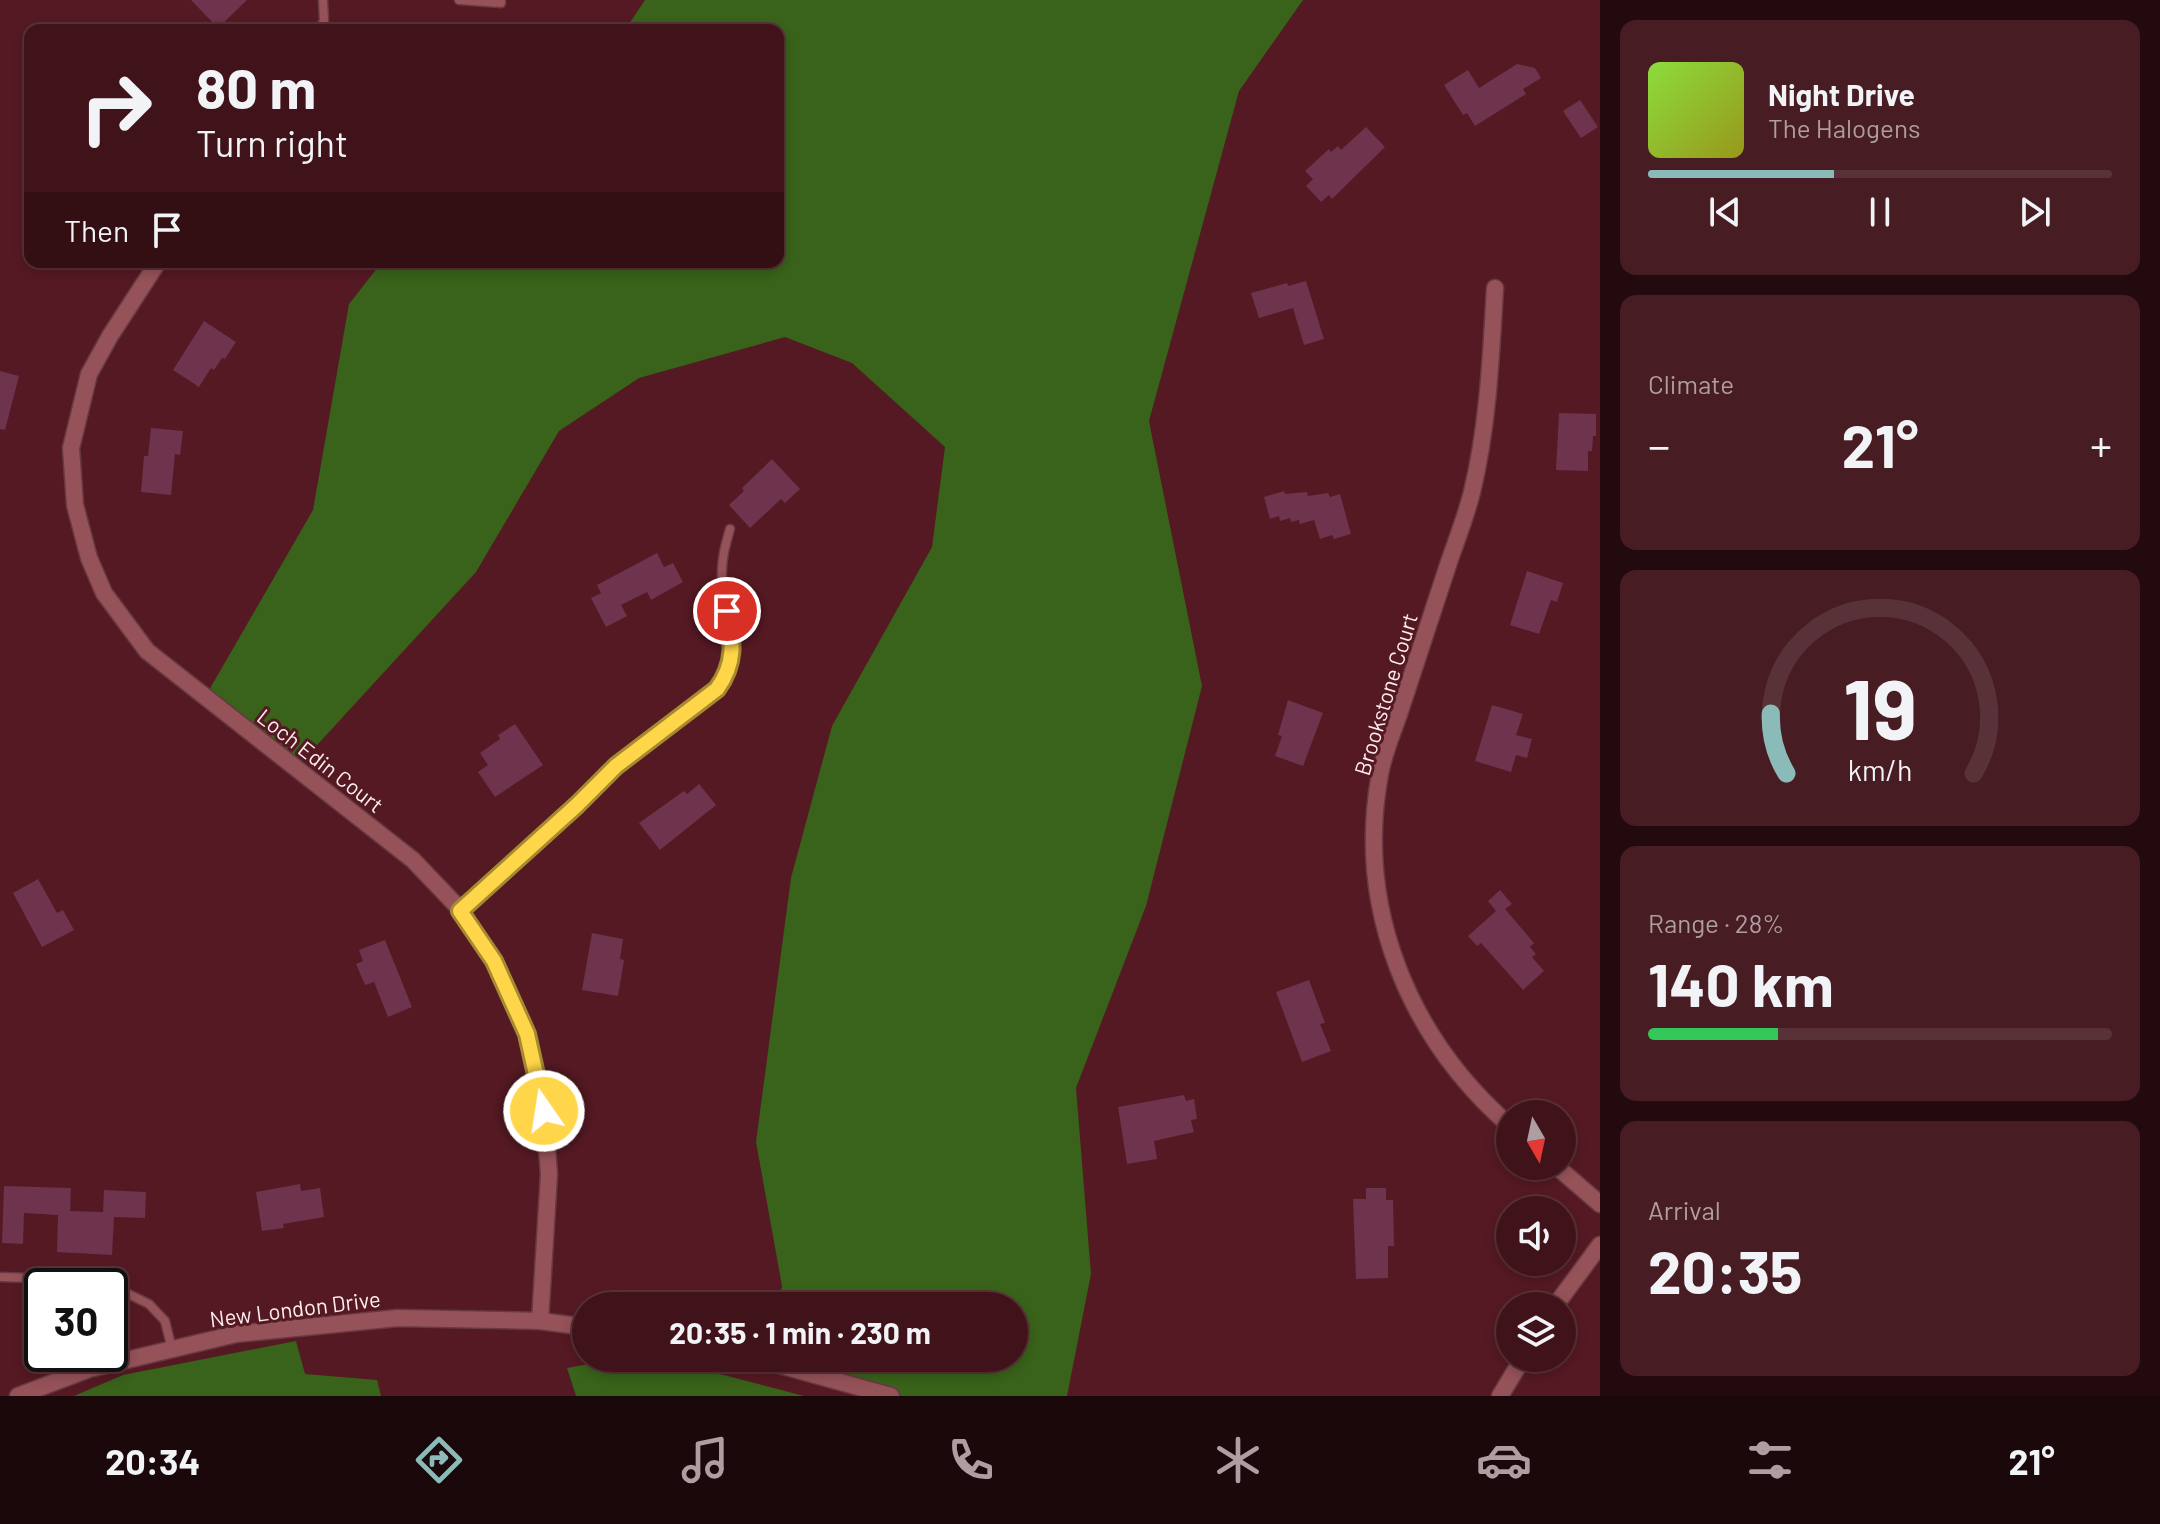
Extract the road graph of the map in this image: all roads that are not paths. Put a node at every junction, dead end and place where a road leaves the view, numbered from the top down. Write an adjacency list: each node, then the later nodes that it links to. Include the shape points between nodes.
1 (323, 0): 4 (lane)
2 (459, 0): 3 (lane)
3 (501, 0)
4 (322, 24)
5 (154, 268): 8 (street, Loch Edin Court, via 89,374 71,448 75,505 104,593 147,651 413,860)
6 (1495, 288): 9 (street, Brookstone Court, via 1488,398 1472,493 1380,773 1374,833 1376,890 1399,976 1446,1058)
7 (730, 529): 8 (lane, via 722,558 733,655 727,676 616,766)
8 (460, 911): 15 (street, Loch Edin Court, via 494,961 527,1034 544,1111 549,1174)
9 (1496, 1114)
10 (1572, 1180): 11 (street)
11 (1600, 1204)
12 (1600, 1245): 14 (street)
13 (0, 1277): 17 (lane, via 96,1280 118,1289 149,1304 165,1321)
14 (1565, 1292)
15 (540, 1321): 16 (street, New London Drive); 17 (street, New London Drive, via 398,1318 236,1334)
16 (572, 1325)
17 (172, 1349): 20 (street, New London Drive, via 89,1369)
18 (804, 1372): 21 (street)
19 (1515, 1372): 22 (street)
20 (18, 1396)
21 (891, 1396)
22 (1500, 1396)

